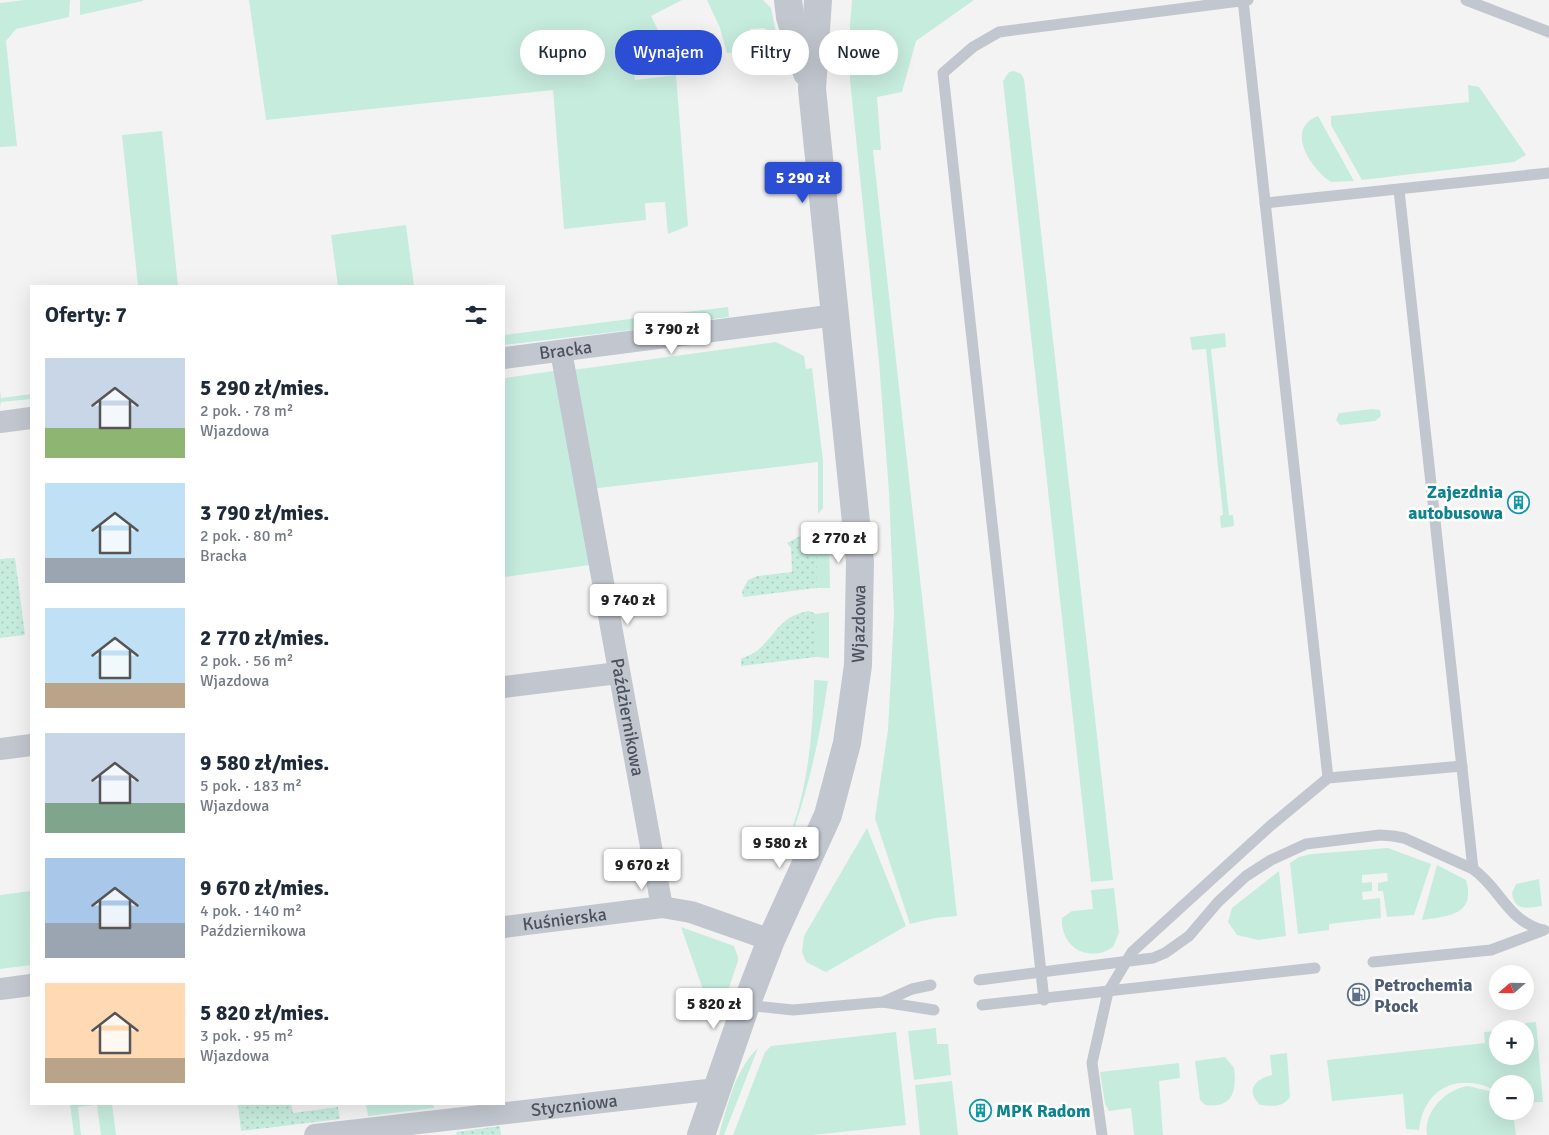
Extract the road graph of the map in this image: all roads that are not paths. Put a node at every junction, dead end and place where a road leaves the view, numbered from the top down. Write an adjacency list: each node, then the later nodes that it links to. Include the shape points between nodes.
1 (788, 0): 7 (street, Wjazdowa, via 790,18)
2 (818, 0): 7 (street, Wjazdowa)
3 (1243, 0): 4 (lane); 10 (lane); 30 (lane, via 1000,32 973,47 942,73)
4 (1248, 0)
5 (1466, 0): 6 (lane)
6 (1549, 32)
7 (812, 89): 11 (street, Wjazdowa)
8 (1549, 173): 9 (lane)
9 (1399, 190): 10 (lane); 20 (lane)
10 (1265, 203): 21 (lane)
11 (836, 315): 12 (street, Bracka); 26 (street, Wjazdowa, via 860,562 858,665 847,743 828,815)
12 (560, 351): 13 (street, Bracka); 16 (street, Październikowa)
13 (505, 358)
14 (30, 418): 15 (street)
15 (0, 422)
16 (618, 673): 17 (street); 23 (street, Październikowa)
17 (505, 687)
18 (30, 745): 19 (street)
19 (0, 749)
20 (1462, 766): 21 (lane); 22 (lane)
21 (1328, 778): 27 (lane, via 1192,896)
22 (1473, 869): 25 (lane, via 1517,918 1529,926); 27 (lane, via 1393,836 1306,844 1246,876 1189,936 1165,954)
23 (662, 907): 24 (street, Kuśnierska); 26 (street, Kuśnierska, via 691,912)
24 (505, 927)
25 (1546, 929): 28 (lane, via 1491,950)
26 (771, 940): 38 (street, Wjazdowa)
27 (1125, 962): 30 (lane); 35 (lane)
28 (1373, 962)
29 (1316, 968): 35 (lane)
30 (1041, 973): 31 (lane); 36 (lane)
31 (979, 980)
32 (30, 985): 34 (street)
33 (931, 985): 37 (lane, via 912,989)
34 (0, 989)
35 (1108, 992): 36 (lane); 44 (lane, via 1092,1063)
36 (1044, 1000): 39 (lane)
37 (883, 1002): 38 (lane, via 793,1010); 40 (lane)
38 (746, 1005): 41 (street, Wjazdowa)
39 (982, 1006)
40 (934, 1010)
41 (716, 1089): 42 (street, Styczniowa); 43 (street, Wjazdowa)
42 (315, 1135)
43 (701, 1135)
44 (1102, 1135)

